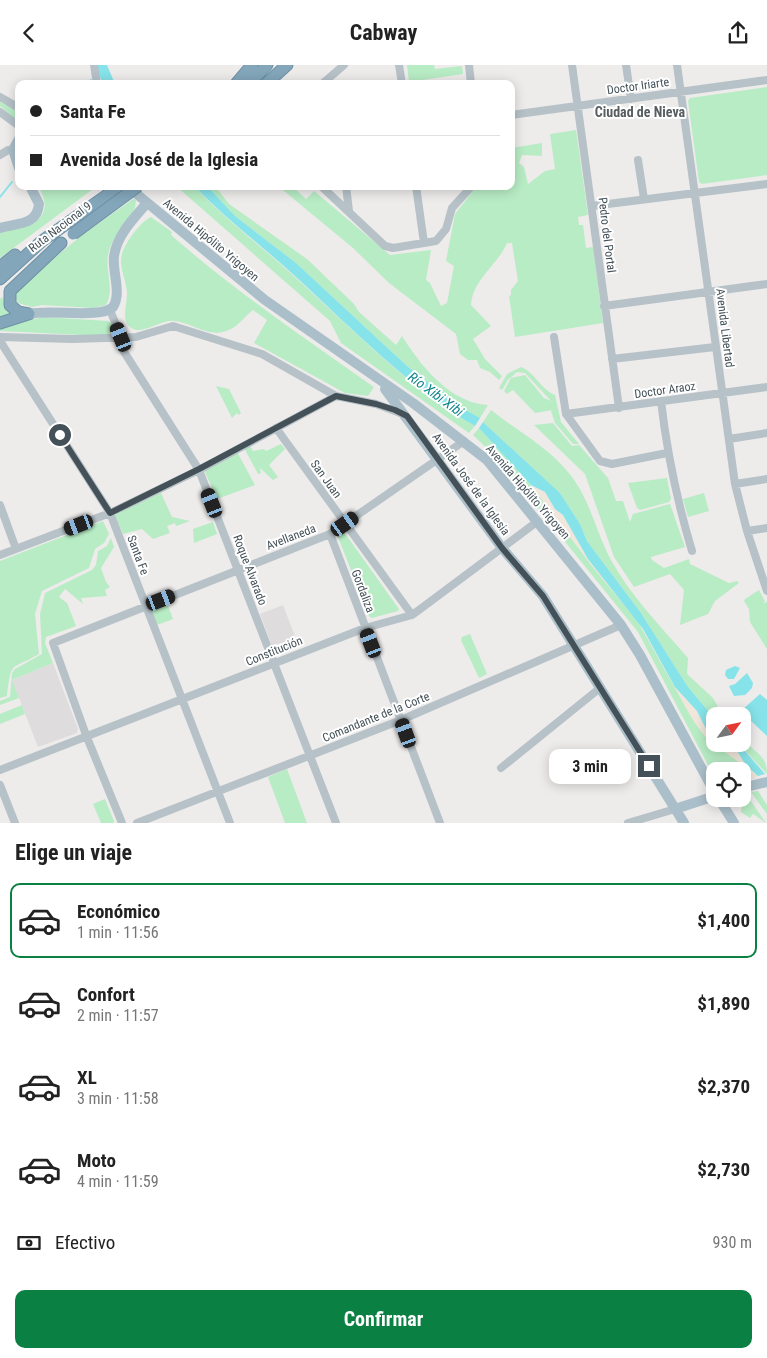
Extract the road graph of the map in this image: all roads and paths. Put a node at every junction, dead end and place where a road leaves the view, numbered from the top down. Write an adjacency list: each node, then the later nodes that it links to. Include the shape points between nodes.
1 (94, 65): 13 (street)
2 (252, 65): 14 (highway)
3 (268, 65): 15 (highway)
4 (281, 65): 16 (highway)
5 (287, 65): 17 (highway)
6 (344, 65): 12 (street)
7 (399, 65): 20 (street)
8 (469, 65): 21 (street)
9 (572, 65): 27 (street, Pedro del Portal)
10 (626, 65): 25 (street)
11 (677, 65): 23 (street, Avenida Libertad)
12 (333, 75): 18 (street); 19 (street)
13 (96, 80)
14 (239, 80)
15 (252, 80)
16 (269, 80)
17 (270, 80)
18 (327, 80)
19 (334, 80)
20 (401, 80)
21 (471, 80)
22 (767, 80): 23 (street, Doctor Iriarte)
23 (681, 92): 25 (street, Doctor Iriarte); 46 (street, Avenida Libertad)
24 (0, 97): 26 (street)
25 (631, 99): 27 (street, Doctor Iriarte)
26 (15, 106)
27 (579, 106): 29 (street, Doctor Iriarte); 49 (street, Pedro del Portal)
28 (0, 112): 31 (street)
29 (515, 114)
30 (0, 119): 32 (street)
31 (15, 124)
32 (15, 125)
33 (14, 150): 34 (main road); 35 (street)
34 (15, 154)
35 (0, 155)
36 (638, 160): 47 (street)
37 (767, 184): 46 (street)
38 (32, 190): 51 (main road, via 38,200 36,214 24,223)
39 (115, 190): 52 (highway)
40 (131, 190): 52 (highway, Ruta Nacional 9, bridge)
41 (132, 190): 48 (main road, Avenida Hipólito Yrigoyen)
42 (325, 190): 50 (street)
43 (346, 190): 50 (street)
44 (417, 190): 54 (street)
45 (468, 190): 54 (street, via 452,208 446,229 436,241)
46 (695, 193): 47 (street); 59 (street, Avenida Libertad)
47 (644, 199): 49 (street)
48 (147, 203): 61 (main road, via 117,245 114,259 116,299); 70 (main road, Avenida Hipólito Yrigoyen, via 258,295)
49 (592, 206): 60 (street, Pedro del Portal)
50 (349, 211): 54 (street, via 385,246 393,248)
51 (0, 228)
52 (67, 229): 53 (highway, Ruta Nacional 9); 55 (highway, via 40,237); 56 (highway, Ruta Nacional 9, via 30,251)
53 (61, 243): 58 (highway, Ruta Nacional 9, via 20,273); 62 (highway, via 10,291 10,305 18,312)
54 (424, 243)
55 (0, 267)
56 (0, 279)
57 (767, 284): 59 (street)
58 (0, 293)
59 (709, 293): 60 (street); 68 (street, Avenida Libertad)
60 (604, 306): 69 (street, Pedro del Portal)
61 (110, 310): 62 (main road); 65 (street, Roque Alvarado)
62 (29, 314): 63 (highway)
63 (0, 323)
64 (0, 337): 65 (street)
65 (121, 337): 73 (street, via 136,337 173,326 262,354); 89 (street, Roque Alvarado, via 121,347)
66 (554, 337): 79 (street)
67 (0, 341): 93 (street, Santa Fe)
68 (716, 347): 69 (street); 72 (street, Avenida Libertad)
69 (612, 359): 78 (street, Pedro del Portal)
70 (378, 380): 74 (main road, Avenida José de la Iglesia); 76 (main road, Avenida Hipólito Yrigoyen)
71 (767, 387): 72 (street, Doctor Araoz)
72 (722, 393): 75 (street, Doctor Araoz); 85 (street, Avenida Libertad)
73 (336, 396): 77 (street); 82 (street)
74 (393, 398): 76 (street); 77 (street); 80 (main road, Avenida José de la Iglesia)
75 (661, 401): 78 (street, Doctor Araoz); 87 (street)
76 (413, 403): 81 (main road, Avenida Hipólito Yrigoyen)
77 (376, 404): 80 (street)
78 (619, 407): 79 (street, Doctor Araoz)
79 (566, 414): 87 (street, via 600,461 612,464)
80 (407, 416): 83 (main road, Avenida José de la Iglesia)
81 (433, 417): 83 (main road, via 423,418); 86 (main road, Avenida Hipólito Yrigoyen)
82 (276, 428): 89 (street); 95 (street, San Juan)
83 (416, 429): 88 (main road, Avenida José de la Iglesia)
84 (767, 433): 85 (street)
85 (729, 439): 91 (street, Avenida Libertad)
86 (464, 441): 88 (street, Avellaneda); 94 (main road, Avenida Hipólito Yrigoyen, via 487,460)
87 (667, 453): 101 (street)
88 (438, 459): 95 (street, Avellaneda); 99 (main road, Avenida José de la Iglesia)
89 (199, 469): 93 (street); 103 (street, Roque Alvarado)
90 (767, 479): 91 (street)
91 (735, 484): 97 (street, Avenida Libertad)
92 (0, 505): 100 (street)
93 (110, 513): 100 (street); 106 (street, Santa Fe)
94 (538, 521): 99 (street, Constitución); 108 (main road, Avenida Hipólito Yrigoyen)
95 (345, 524): 98 (street, Avellaneda); 107 (street, San Juan)
96 (767, 527): 97 (street)
97 (747, 531): 104 (street, Avenida Libertad)
98 (330, 534): 103 (street, Avellaneda); 109 (street, Gordaliza)
99 (502, 548): 107 (street, Constitución); 110 (main road, Avenida José de la Iglesia, via 543,596)
100 (16, 549): 102 (street)
101 (692, 551)
102 (0, 555)
103 (238, 570): 106 (street, Avellaneda); 111 (street, Roque Alvarado)
104 (765, 582): 105 (street, Avenida Libertad)
105 (767, 591)
106 (145, 606): 113 (street, Santa Fe); 115 (street, Avellaneda, via 53,643)
107 (412, 615): 109 (street, Constitución)
108 (621, 625): 110 (street, Comandante de la Corte); 119 (main road, Avenida Hipólito Yrigoyen)
109 (366, 628): 111 (street, Constitución); 114 (street, Gordaliza)
110 (575, 645): 112 (main road, Avenida José de la Iglesia); 114 (street, Comandante de la Corte)
111 (272, 663): 113 (street, Constitución); 116 (street, Roque Alvarado)
112 (600, 688): 117 (street); 126 (main road, Avenida José de la Iglesia)
113 (183, 700): 115 (street, Constitución); 123 (street, Santa Fe)
114 (401, 720): 116 (street, Comandante de la Corte); 132 (street, Gordaliza)
115 (86, 735): 118 (street, Constitución); 128 (street)
116 (309, 757): 123 (street, Comandante de la Corte); 131 (street, Roque Alvarado)
117 (501, 768)
118 (0, 770)
119 (706, 773)
120 (767, 782): 122 (main road)
121 (0, 785): 127 (street)
122 (751, 786)
123 (218, 791): 129 (street, Comandante de la Corte); 130 (street, Santa Fe)
124 (706, 797): 126 (main road)
125 (723, 807): 135 (main road)
126 (675, 809): 133 (street); 134 (main road, Avenida José de la Iglesia)
127 (15, 823)
128 (122, 823)
129 (137, 823)
130 (230, 823)
131 (336, 823)
132 (440, 823)
133 (628, 823)
134 (684, 823)
135 (734, 823)

